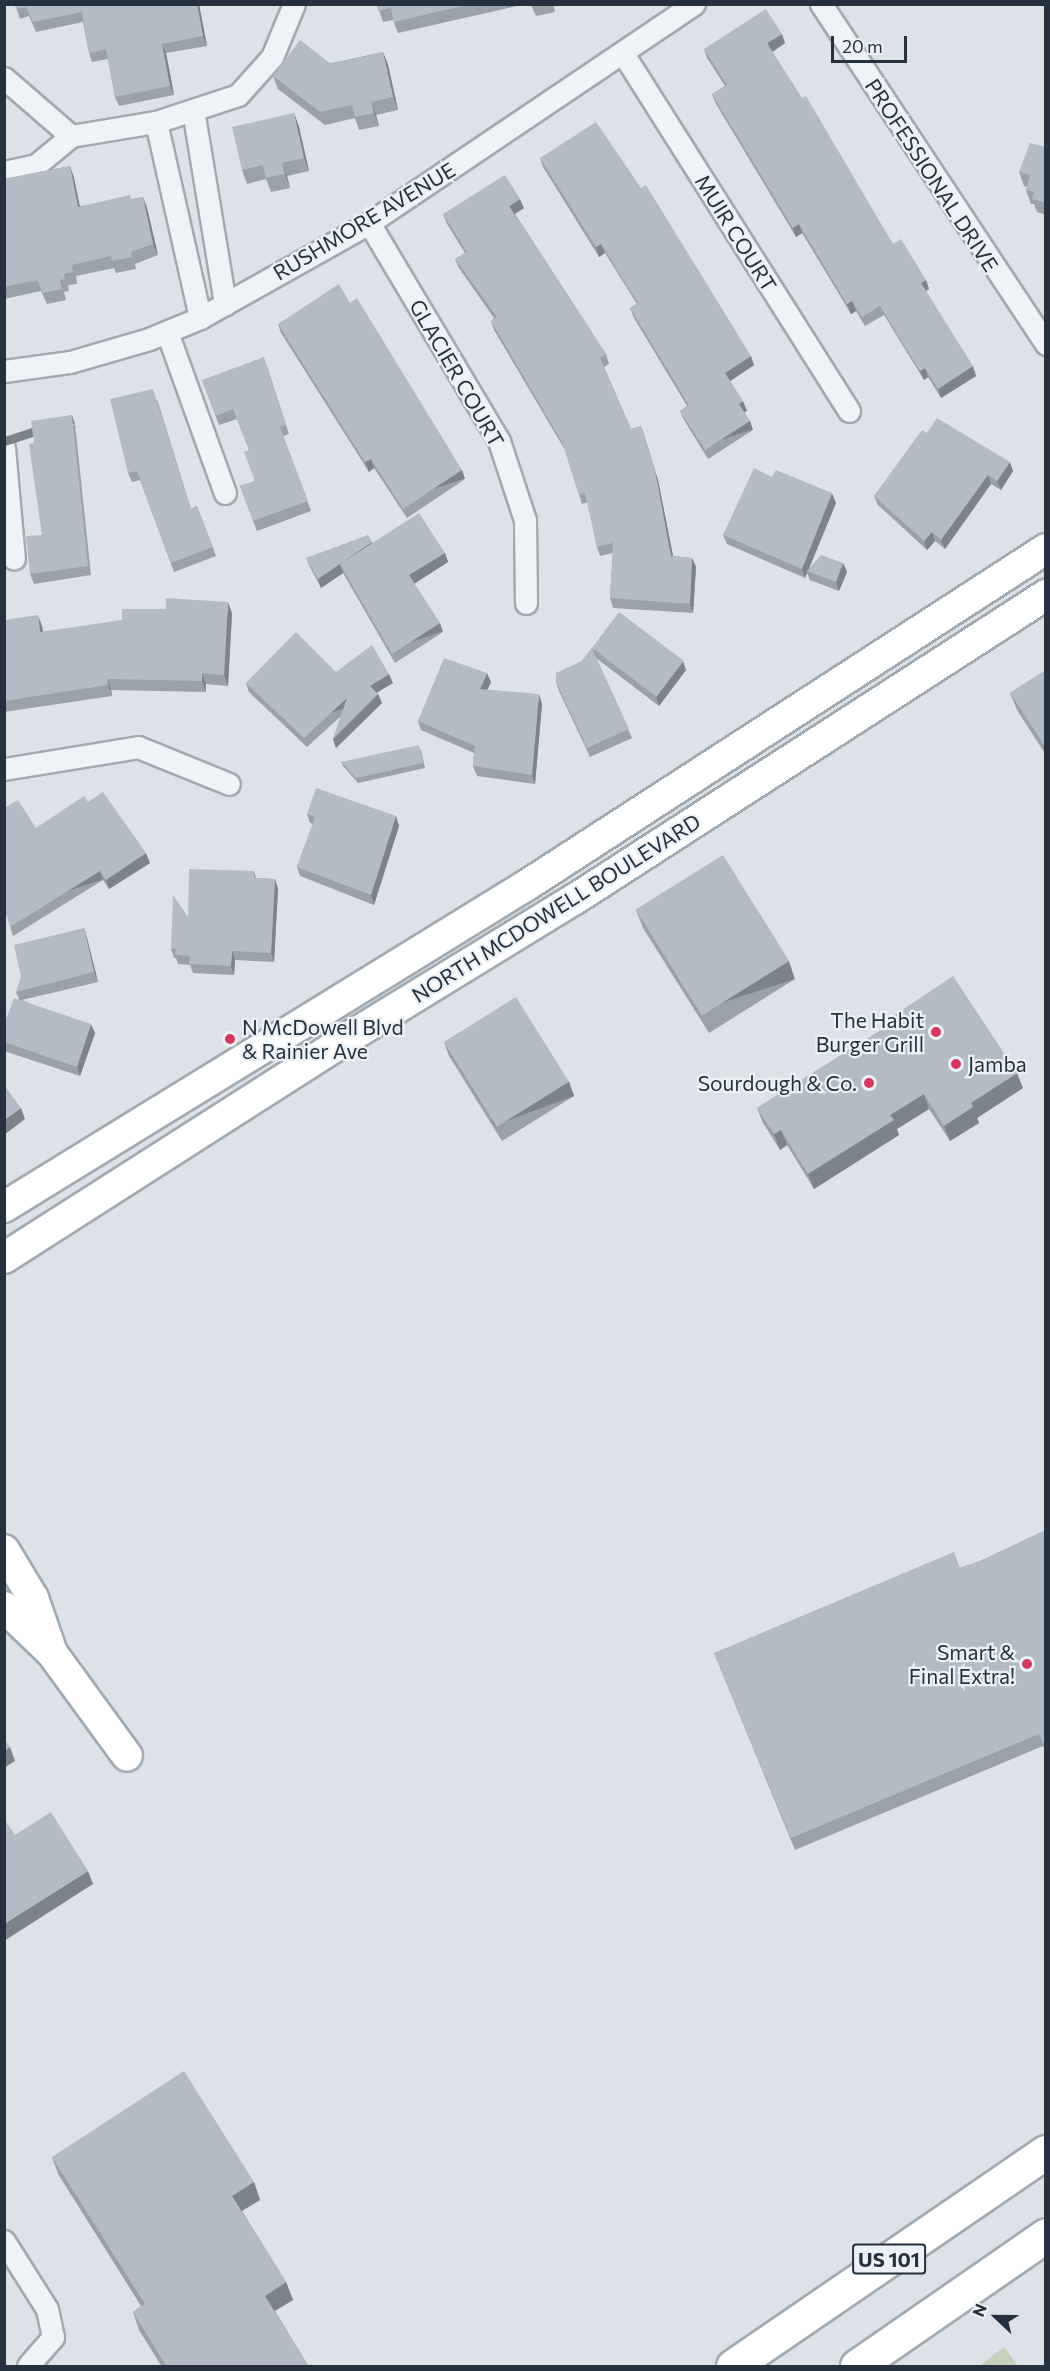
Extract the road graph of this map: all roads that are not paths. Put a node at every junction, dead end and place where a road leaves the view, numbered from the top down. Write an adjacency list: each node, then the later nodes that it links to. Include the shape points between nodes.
1 (294, 4): 6 (street, via 272,57 238,95)
2 (694, 4): 4 (street, RUSHMORE AVENUE)
3 (821, 4): 14 (street, PROFESSIONAL DRIVE)
4 (624, 55): 10 (street, RUSHMORE AVENUE); 16 (street, MUIR COURT)
5 (5, 80): 8 (street)
6 (193, 110): 7 (street); 11 (street)
7 (156, 122): 8 (street); 12 (street)
8 (71, 136): 9 (street, via 36,165)
9 (4, 172)
10 (369, 223): 11 (street, RUSHMORE AVENUE); 22 (street, GLACIER COURT, via 500,441 525,520)
11 (225, 304): 12 (street, RUSHMORE AVENUE)
12 (200, 318): 13 (street, RUSHMORE AVENUE)
13 (167, 332): 15 (street, RUSHMORE AVENUE, via 70,362); 18 (street)
14 (1046, 344)
15 (4, 371)
16 (849, 411)
17 (4, 448): 20 (street)
18 (225, 493)
19 (1046, 549): 25 (main road, NORTH MCDOWELL BOULEVARD, via 527,885)
20 (15, 559)
21 (1046, 595): 26 (main road, NORTH MCDOWELL BOULEVARD, via 583,894 351,1036)
22 (526, 603)
23 (4, 769): 24 (street, via 138,747)
24 (229, 784)
25 (4, 1207)
26 (4, 1258)
27 (4, 1550): 29 (main road, via 33,1598)
28 (4, 1607): 29 (main road)
29 (52, 1653): 30 (main road)
30 (127, 1756)
31 (1046, 2152): 35 (highway, US 101)
32 (1046, 2235): 36 (highway)
33 (4, 2241): 34 (street, via 47,2309 53,2337)
34 (28, 2367)
35 (733, 2367)
36 (857, 2367)

